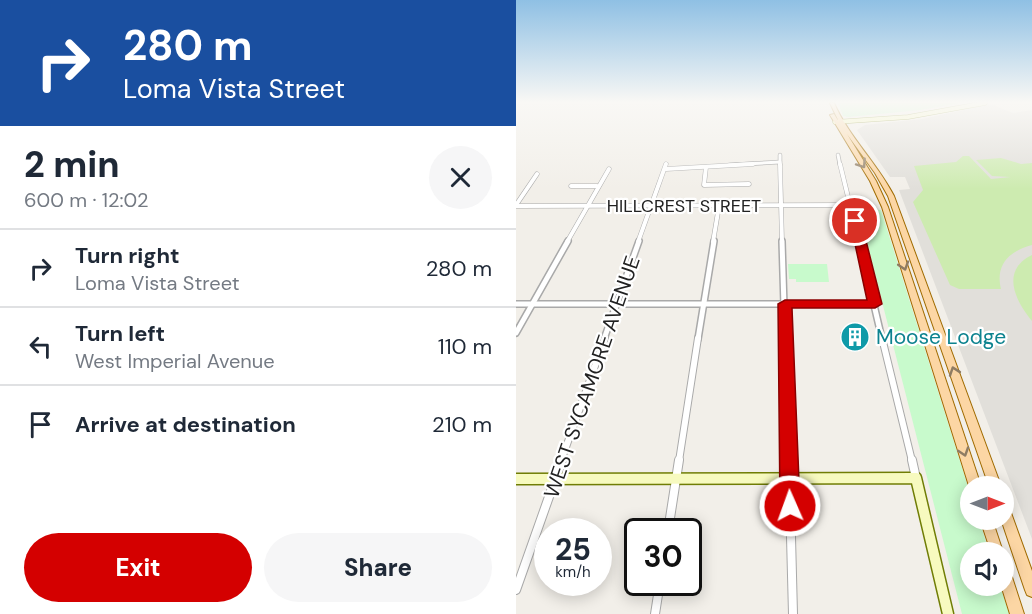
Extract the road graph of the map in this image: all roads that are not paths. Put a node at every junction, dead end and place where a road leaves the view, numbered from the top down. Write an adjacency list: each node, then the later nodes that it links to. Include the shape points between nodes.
1 (844, 132): 16 (main road, one-way to 16)
2 (846, 132): 17 (main road, via 878,172)
3 (838, 154): 15 (street)
4 (706, 167): 7 (street, via 704,185); 12 (street, WEST SYCAMORE AVENUE, via 666,166); 14 (street, via 780,158)
5 (609, 169): 9 (street)
6 (537, 174): 10 (street)
7 (749, 184)
8 (571, 186): 9 (street)
9 (597, 186): 11 (street)
10 (516, 205): 11 (street, HILLCREST STREET)
11 (586, 206): 12 (street, HILLCREST STREET); 19 (street)
12 (653, 206): 13 (street, HILLCREST STREET); 20 (street, WEST SYCAMORE AVENUE)
13 (719, 206): 14 (street, HILLCREST STREET); 21 (street)
14 (782, 206): 15 (street, HILLCREST STREET); 22 (street)
15 (852, 206): 23 (street)
16 (885, 207): 17 (main road, via 893,208); 25 (main road, one-way to 25)
17 (900, 220): 26 (main road, one-way to 17)
18 (516, 304): 19 (street)
19 (532, 304): 20 (street); 24 (street)
20 (618, 304): 21 (street); 31 (street, WEST SYCAMORE AVENUE)
21 (703, 304): 22 (street); 27 (street)
22 (785, 304): 23 (street); 28 (street)
23 (875, 304): 29 (street)
24 (516, 333)
25 (972, 476)
26 (991, 476)
27 (676, 478): 28 (main road); 31 (main road); 32 (street)
28 (789, 478): 29 (main road); 39 (street)
29 (916, 478): 40 (main road)
30 (516, 479): 31 (main road)
31 (557, 479): 35 (street, WEST SYCAMORE AVENUE)
32 (670, 518)
33 (1011, 530): 34 (main road)
34 (1032, 590)
35 (516, 591)
36 (658, 596): 38 (street)
37 (1011, 596): 41 (main road)
38 (655, 614)
39 (793, 614)
40 (948, 614)
41 (1017, 614)

